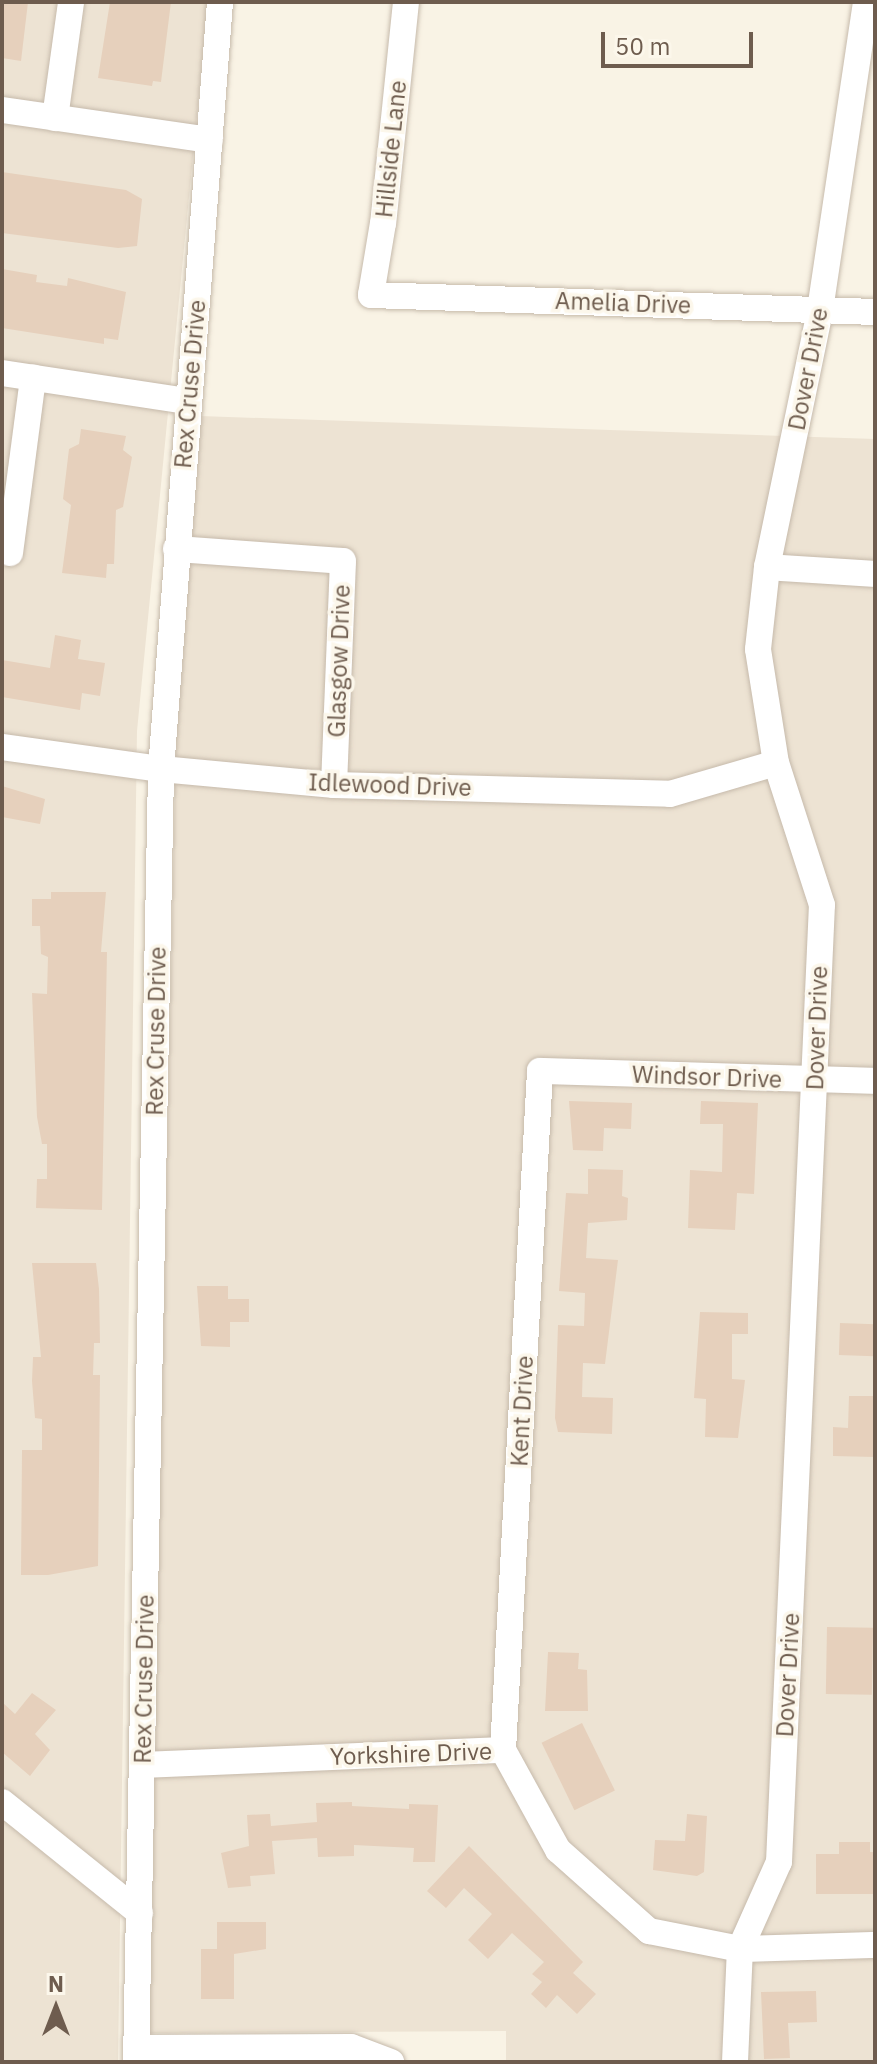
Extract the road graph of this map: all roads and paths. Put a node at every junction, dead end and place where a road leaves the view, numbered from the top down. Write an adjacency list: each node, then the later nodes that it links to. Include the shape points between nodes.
1 (71, 2): 6 (street)
2 (220, 2): 7 (street, Rex Cruse Drive)
3 (406, 2): 8 (street, Hillside Lane)
4 (866, 2): 9 (street, Dover Drive)
5 (2, 110): 6 (street)
6 (55, 118): 7 (street)
7 (210, 140): 13 (street, Rex Cruse Drive)
8 (371, 295): 9 (street, Amelia Drive)
9 (820, 310): 10 (street, Amelia Drive); 16 (street, Dover Drive)
10 (875, 312)
11 (2, 373): 12 (street)
12 (33, 378): 13 (street); 15 (street)
13 (188, 401): 14 (street, Rex Cruse Drive)
14 (176, 549): 20 (street, Rex Cruse Drive); 21 (street, Glasgow Drive, via 343,561)
15 (10, 553)
16 (767, 567): 17 (street); 19 (street, Dover Drive, via 758,649)
17 (875, 574)
18 (2, 747): 20 (street, Idlewood Drive)
19 (776, 763): 21 (street, Idlewood Drive, via 670,794); 23 (street, Dover Drive, via 822,905)
20 (161, 769): 21 (street, Idlewood Drive); 26 (street, Rex Cruse Drive)
21 (334, 785)
22 (540, 1071): 23 (street, Windsor Drive); 25 (street, Kent Drive)
23 (816, 1080): 24 (street, Windsor Drive); 30 (street, Dover Drive, via 779,1862)
24 (875, 1081)
25 (503, 1750): 26 (street, Yorkshire Drive); 30 (street, Yorkshire Drive, via 558,1850 649,1931)
26 (143, 1765): 28 (street, Rex Cruse Drive)
27 (2, 1802): 28 (street)
28 (140, 1913): 32 (street, Rex Cruse Drive)
29 (875, 1945): 30 (street, Yorkshire Drive)
30 (740, 1949): 34 (street, Dover Drive)
31 (208, 2054): 32 (street); 33 (street, via 364,2048)
32 (136, 2055)
33 (391, 2062)
34 (735, 2062)

